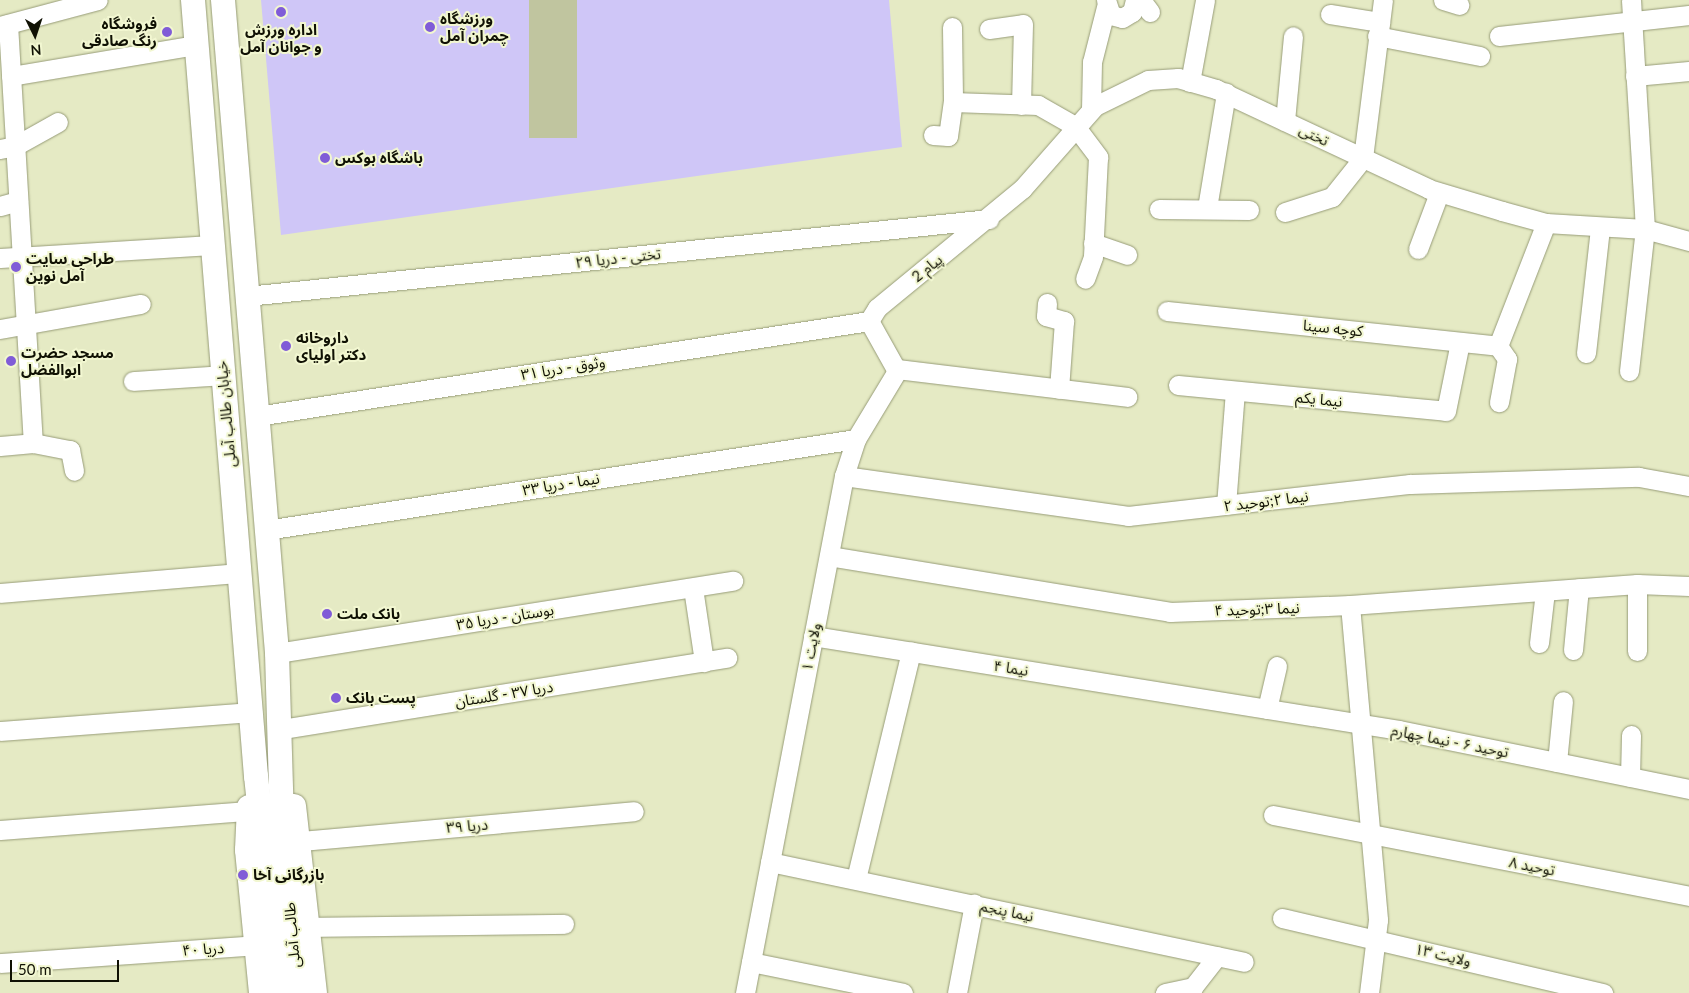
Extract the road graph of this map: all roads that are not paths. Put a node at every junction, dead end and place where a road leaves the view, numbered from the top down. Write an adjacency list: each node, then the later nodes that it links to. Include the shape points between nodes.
1 (98, 0): 12 (street)
2 (193, 0): 18 (main road, خیابان طالب آملی)
3 (223, 0): 27 (main road, خیابان طالب آملی)
4 (1205, 0): 23 (street)
5 (1383, 0): 15 (street)
6 (1630, 0): 11 (street)
7 (1106, 2): 8 (street, via 1111,15 1122,18); 28 (street, via 1092,62)
8 (1140, 2)
9 (1330, 14): 15 (street)
10 (1689, 15): 11 (street)
11 (1632, 24): 17 (street); 22 (street)
12 (4, 25): 21 (street)
13 (952, 27): 25 (street)
14 (989, 29): 26 (street, via 1023,24)
15 (1379, 29): 19 (street); 35 (street)
16 (1293, 36): 30 (street)
17 (1499, 36)
18 (196, 45): 21 (street); 29 (main road, خیابان طالب آملی)
19 (1480, 56)
20 (1689, 72): 22 (street)
21 (11, 76): 34 (street)
22 (1635, 76): 48 (street)
23 (1190, 82): 24 (street, تختی); 28 (street, تختی, via 1178,78 1132,84)
24 (1226, 93): 30 (street, تختی); 42 (street)
25 (953, 102): 26 (street); 33 (street, via 948,136)
26 (1021, 105): 32 (street, via 1038,106)
27 (232, 109): 29 (main road, via 225,123 214,128); 37 (main road, خیابان طالب آملی)
28 (1091, 110): 32 (street, تختی)
29 (201, 116): 36 (main road, خیابان طالب آملی)
30 (1285, 121): 35 (street, تختی)
31 (58, 122): 34 (street)
32 (1075, 126): 45 (street, تختی, via 1036,175); 50 (street, via 1098,157)
33 (933, 135)
34 (8, 148): 39 (street)
35 (1363, 158): 38 (street, تختی); 44 (street, via 1332,197)
36 (208, 186): 37 (main road, via 216,172 222,172 234,180); 51 (main road, خیابان طالب آملی)
37 (239, 191): 57 (main road, خیابان طالب آملی)
38 (1439, 193): 46 (street, تختی); 52 (street)
39 (18, 201): 40 (street); 55 (street)
40 (0, 206)
41 (1159, 208): 42 (street)
42 (1207, 208): 43 (street)
43 (1249, 210)
44 (1285, 212)
45 (989, 219): 57 (street, تختی - دریا ۲۹); 61 (street, پیام 2, via 877,308)
46 (1546, 222): 47 (street, تختی); 65 (street)
47 (1600, 229): 48 (street, تختی); 66 (street)
48 (1645, 229): 49 (street, تختی); 68 (street)
49 (1689, 241)
50 (1093, 243): 53 (street); 56 (street)
51 (212, 245): 55 (street); 69 (main road, خیابان طالب آملی)
52 (1418, 249)
53 (1127, 254)
54 (0, 258): 55 (street)
55 (22, 258): 62 (street)
56 (1084, 279)
57 (247, 296): 76 (main road, خیابان طالب آملی)
58 (1047, 303): 72 (street, via 1046,316 1064,321)
59 (141, 304): 62 (street)
60 (1167, 311): 64 (street, کوچه سینا)
61 (869, 321): 67 (street); 76 (street, وثوق - دریا ۳۱)
62 (26, 327): 63 (street); 78 (street)
63 (0, 329)
64 (1460, 342): 65 (street, کوچه سینا); 73 (street, نیما یکم, via 1446,411)
65 (1498, 346): 75 (street, via 1507,360)
66 (1586, 352)
67 (897, 369): 72 (street); 77 (street, ولایت ۱)
68 (1629, 371)
69 (223, 375): 70 (street); 86 (main road, خیابان طالب آملی)
70 (133, 382)
71 (1178, 385): 73 (street)
72 (1059, 389): 74 (street)
73 (1235, 391): 83 (street)
74 (1127, 397)
75 (1499, 402)
76 (257, 416): 84 (main road, خیابان طالب آملی)
77 (856, 439): 81 (street, ولایت ۱); 84 (street, نیما - دریا ۳۳)
78 (33, 442): 79 (street); 80 (street, via 70,450)
79 (0, 446)
80 (74, 471)
81 (844, 476): 83 (street, نیما ۲;توحید ۲, via 1128,516); 85 (street, ولایت ۱)
82 (1689, 486): 83 (street, نیما ۲;توحید ۲, via 1639,477 1410,484)
83 (1226, 505)
84 (266, 530): 100 (main road, خیابان طالب آملی)
85 (828, 556): 94 (street, نیما ۳;توحید ۴, via 1156,612); 95 (street, ولایت ۱)
86 (240, 574): 93 (street); 107 (main road, خیابان طالب آملی)
87 (733, 581): 90 (street, بوستان - دریا ۳۵)
88 (1637, 584): 89 (street, نیما ۳;توحید ۴); 91 (street, نیما ۳;توحید ۴); 98 (street)
89 (1689, 586)
90 (692, 588): 100 (street, بوستان - دریا ۳۵); 102 (street)
91 (1579, 588): 92 (street, نیما ۳;توحید ۴); 97 (street)
92 (1545, 591): 94 (street, نیما ۳;توحید ۴); 96 (street)
93 (0, 593)
94 (1350, 605): 108 (street)
95 (813, 636): 99 (street, نیما ۴); 122 (street, ولایت ۱)
96 (1539, 643)
97 (1573, 650)
98 (1637, 651)
99 (910, 652): 104 (street, نیما ۴); 123 (street)
100 (277, 653): 109 (main road, خیابان طالب آملی)
101 (726, 658): 102 (street, دریا ۳۷ - گلستان)
102 (704, 662): 109 (street, دریا ۳۷ - گلستان)
103 (1277, 666): 106 (street)
104 (1209, 700): 106 (street, توحید ۶ - نیما چهارم)
105 (1563, 701): 112 (street)
106 (1267, 710): 108 (street, توحید ۶ - نیما چهارم)
107 (252, 712): 110 (street); 118 (main road, خیابان طالب آملی, via 256,776)
108 (1362, 724): 112 (street, توحید ۶ - نیما چهارم); 120 (street)
109 (282, 729): 113 (main road, خیابان طالب آملی)
110 (0, 731)
111 (1631, 735): 114 (street)
112 (1557, 762): 114 (street, توحید ۶ - نیما چهارم)
113 (282, 771): 118 (main road, خیابان طالب آملی); 121 (main road)
114 (1630, 777): 115 (street, توحید ۶ - نیما چهارم)
115 (1689, 789)
116 (634, 812): 121 (street, دریا ۳۹)
117 (1274, 815): 120 (street, توحید ۸)
118 (264, 819): 119 (street); 130 (main road, via 246,850); 136 (main road, طالب آملی); 137 (main road, طالب آملی)
119 (0, 830)
120 (1374, 837): 124 (street, توحید ۸); 129 (street)
121 (301, 842): 128 (main road)
122 (770, 862): 123 (street, نیما پنجم); 132 (street, ولایت ۱)
123 (856, 879): 125 (street, نیما پنجم)
124 (1689, 896)
125 (974, 904): 131 (street, نیما پنجم); 141 (street)
126 (1282, 918): 129 (street, ولایت ۱۳)
127 (564, 924): 128 (street)
128 (310, 927): 138 (main road)
129 (1378, 940): 143 (street); 144 (street, ولایت ۱۳)
130 (256, 945): 134 (street, دریا ۴۰); 135 (main road)
131 (1217, 956): 133 (street, نیما پنجم); 142 (street, via 1193,986)
132 (751, 962): 139 (street, ولایت ۱); 140 (street)
133 (1244, 962)
134 (0, 963)
135 (261, 993)
136 (279, 993)
137 (298, 993)
138 (315, 993)
139 (745, 993)
140 (903, 993)
141 (957, 993)
142 (1165, 993)
143 (1369, 993)
144 (1603, 993)

